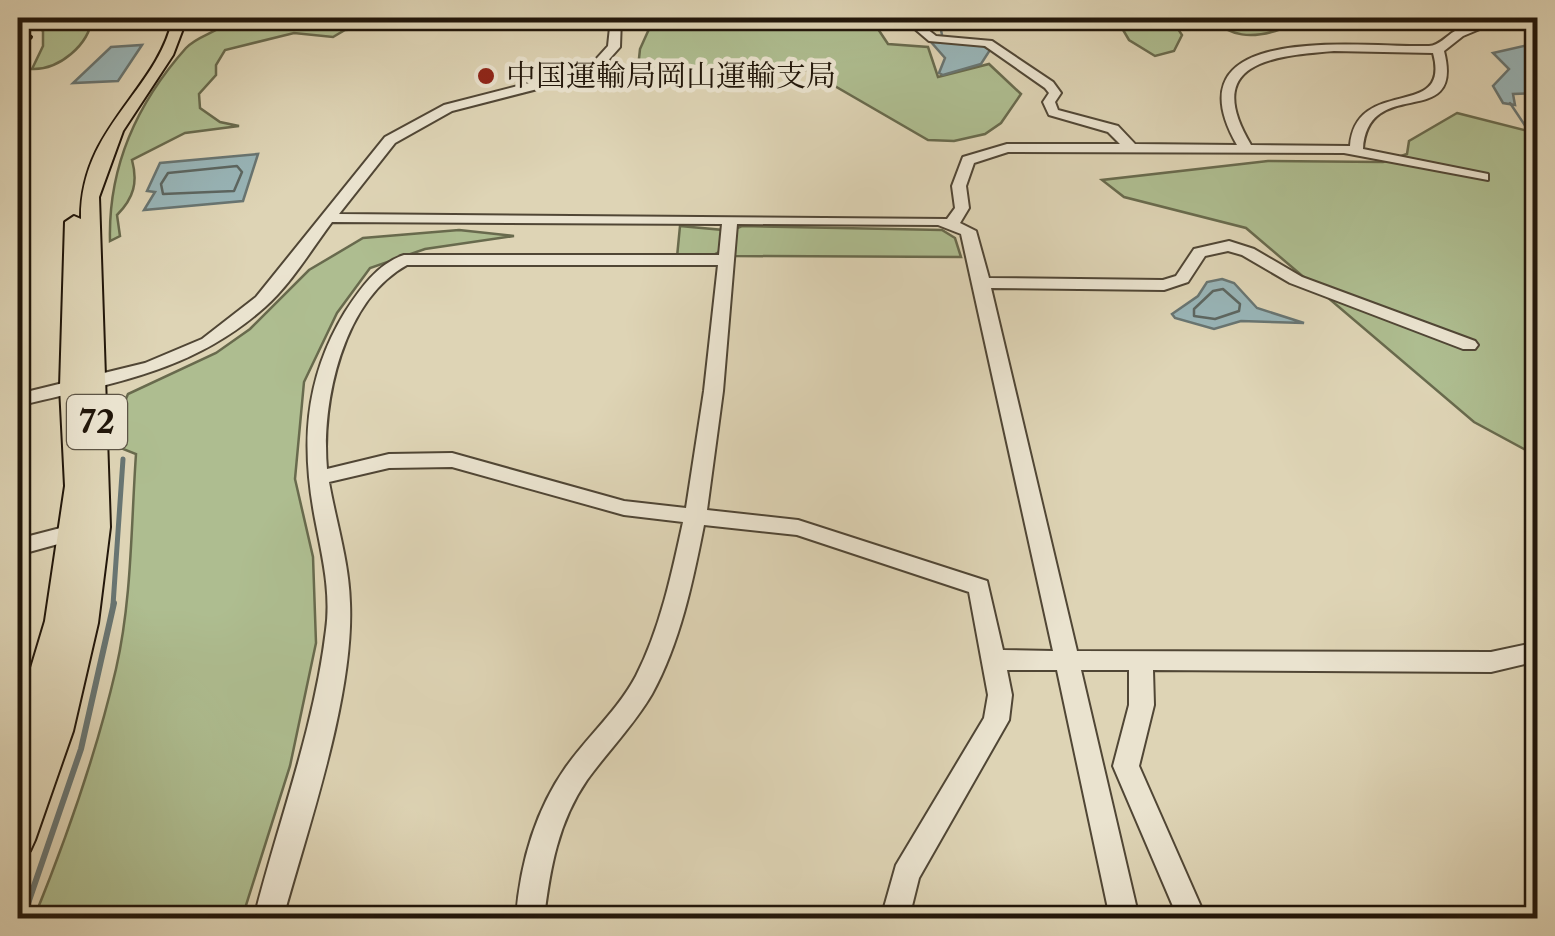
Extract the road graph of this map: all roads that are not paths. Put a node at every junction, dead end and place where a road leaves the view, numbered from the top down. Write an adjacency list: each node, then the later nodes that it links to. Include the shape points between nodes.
1 (167, 18): 19 (main road, 72, via 154,54 113,108 83,164 75,200)
2 (180, 18): 19 (main road, 72, via 166,54 99,162 90,196)
3 (616, 18): 13 (street, via 616,43 599,66 577,78 462,103 403,130)
4 (912, 18): 9 (street, via 933,38 988,44 1050,85 1053,112 1113,129)
5 (1501, 18): 8 (street, via 1454,34)
6 (18, 32): 7 (main road, via 24,37)
7 (18, 46)
8 (1438, 50): 10 (street, via 1364,45 1261,58 1240,67 1227,98); 11 (street, via 1438,85 1369,112 1358,123)
9 (1130, 147): 10 (street); 15 (street, via 984,152 968,160 959,186 962,208)
10 (1246, 148): 11 (street)
11 (1356, 151): 12 (street)
12 (1483, 177)
13 (329, 218): 14 (street); 19 (street, via 262,302 220,334 174,359)
14 (730, 220): 15 (street); 16 (street)
15 (952, 222): 17 (street, via 968,231)
16 (726, 260): 21 (street, via 432,257 386,268 355,310 319,384 313,420); 22 (street)
17 (982, 283): 18 (street, via 1164,285 1182,279 1200,252 1228,246 1296,280); 27 (street)
18 (1468, 345)
19 (83, 384): 20 (street); 23 (main road, 72); 30 (main road, 72, via 97,527 84,624 57,731)
20 (18, 400)
21 (317, 478): 22 (street, via 389,460 452,460 624,508); 31 (street, via 338,579 339,625 314,760)
22 (696, 517): 26 (street, via 798,528 979,587); 32 (street, via 640,694 552,817)
23 (72, 533): 24 (street); 29 (main road, 72, via 58,621)
24 (18, 547)
25 (1538, 651): 28 (street, via 1491,662)
26 (994, 660): 27 (street); 33 (street, via 996,720 906,874)
27 (1065, 661): 28 (street); 34 (street)
28 (1139, 661): 35 (street, via 1143,714 1128,743 1126,766)
29 (18, 764)
30 (18, 840)
31 (268, 918)
32 (530, 918)
33 (894, 918)
34 (1125, 918)
35 (1192, 918)

